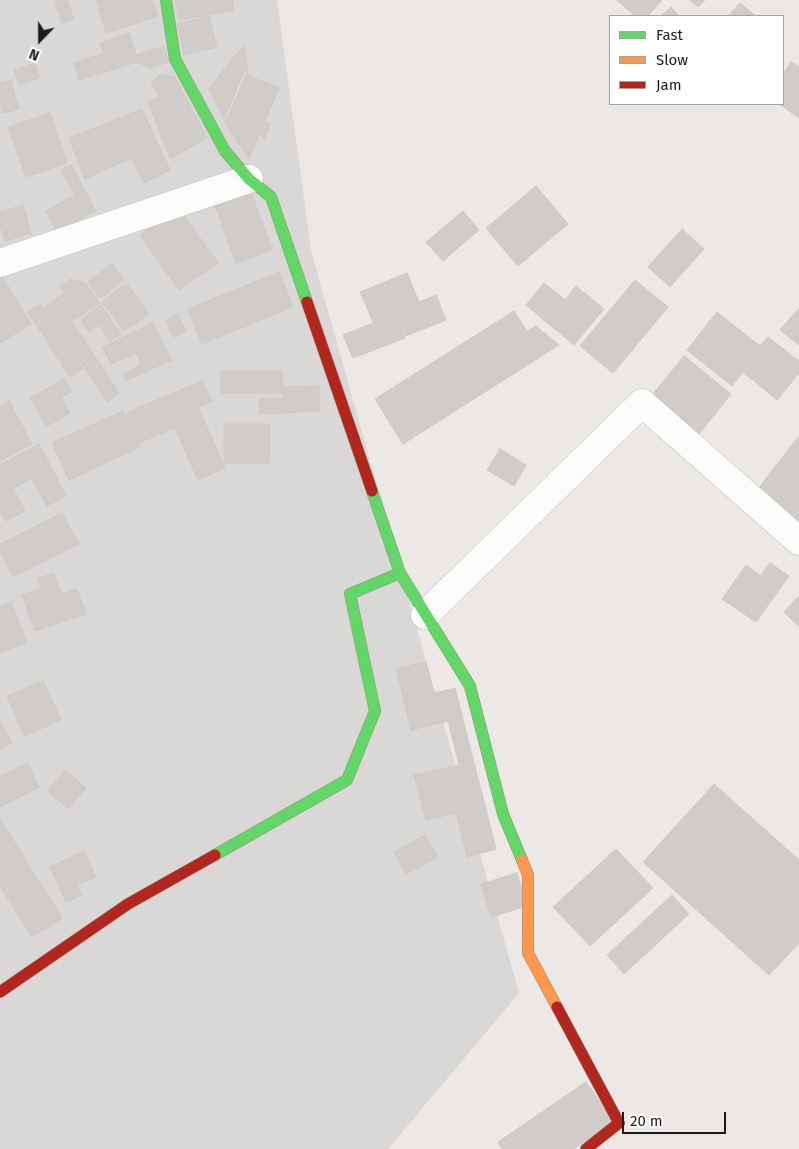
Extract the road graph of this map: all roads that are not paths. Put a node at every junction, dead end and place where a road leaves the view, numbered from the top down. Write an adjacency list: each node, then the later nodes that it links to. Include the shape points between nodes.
1 (166, 0): 2 (street, via 175,59 225,152)
2 (248, 180): 3 (street); 5 (street, via 271,197)
3 (0, 263)
4 (799, 541): 6 (street, via 642,403)
5 (400, 573): 6 (street); 7 (street, via 350,594 375,711 347,780 128,904)
6 (425, 615): 8 (street, via 470,686 503,814 528,875 528,953 619,1123)
7 (0, 992)
8 (586, 1149)

